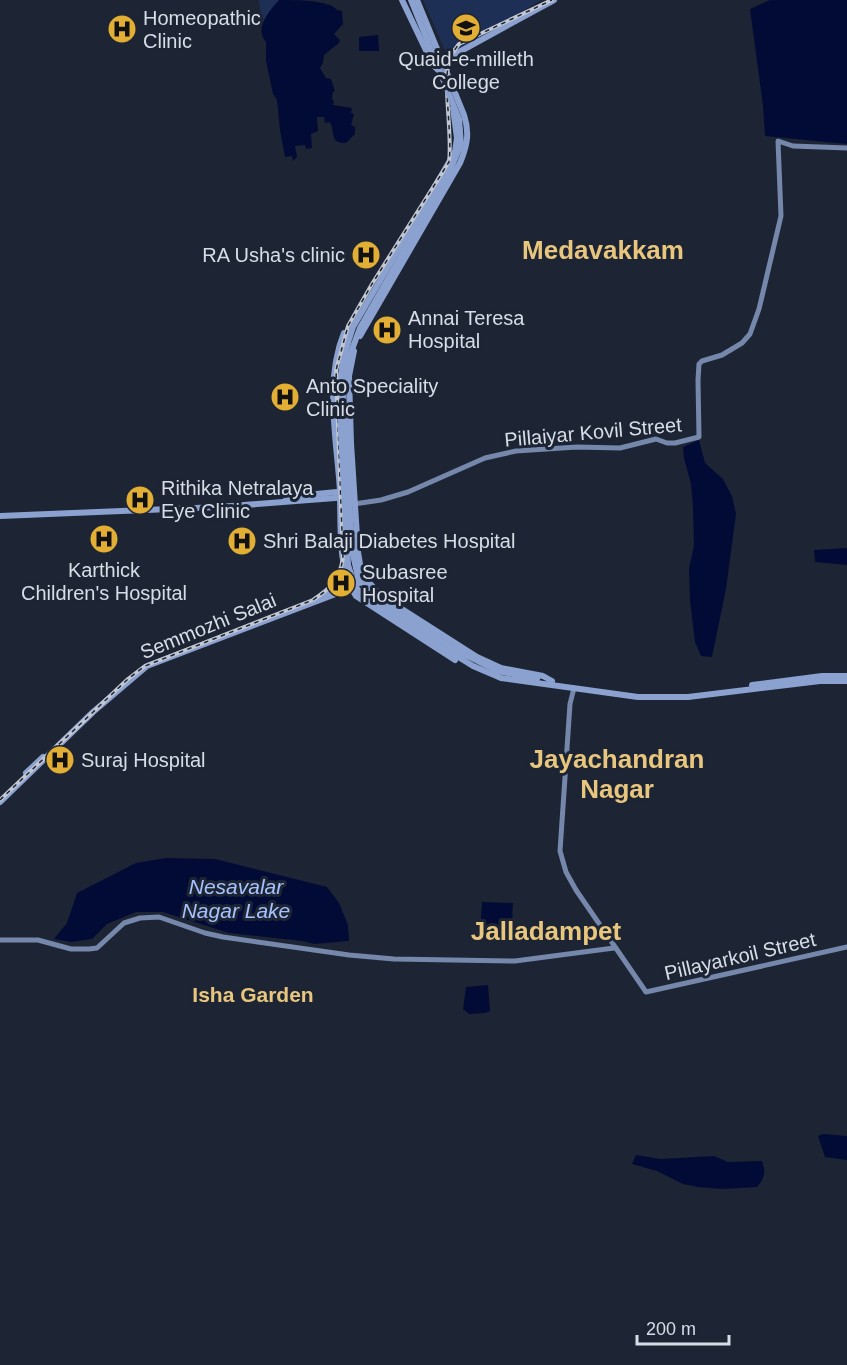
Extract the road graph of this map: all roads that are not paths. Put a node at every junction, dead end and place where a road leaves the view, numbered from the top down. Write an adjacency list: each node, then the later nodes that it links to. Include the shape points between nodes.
1 (402, 0): 7 (main road)
2 (411, 0): 23 (main road, bridge, via 456,109 462,139 458,155 360,328 346,363 351,539 355,571 365,588)
3 (417, 0): 6 (main road)
4 (554, 0): 5 (main road)
5 (450, 57): 6 (main road); 8 (main road)
6 (442, 61): 7 (main road); 8 (main road)
7 (433, 65): 9 (main road, via 450,92)
8 (449, 82): 10 (main road, via 467,125)
9 (457, 146): 10 (main road); 12 (main road)
10 (466, 148): 13 (main road, via 355,348 349,376)
11 (847, 148): 17 (street, Pillaiyar Kovil Street, via 793,146 778,141 780,216 759,309 750,334 742,343 699,364 699,436 675,444 656,439 620,448 543,448 508,453 485,458 408,492)
12 (351, 332): 14 (main road, via 344,333 339,344 334,375); 23 (main road, bridge, via 339,379 339,414 347,556 352,580 367,598)
13 (352, 463): 14 (main road); 15 (main road)
14 (338, 465): 16 (main road)
15 (354, 493): 16 (main road); 17 (main road)
16 (340, 495): 18 (main road, via 219,507); 19 (main road)
17 (354, 504): 20 (main road)
18 (0, 514)
19 (343, 546): 20 (main road); 22 (main road)
20 (357, 546): 21 (main road)
21 (365, 577): 22 (main road, Semmozhi Salai); 26 (main road, via 380,594 477,657 501,668 543,676)
22 (350, 586): 26 (main road, via 362,601 477,672 503,682 534,686); 29 (main road, Semmozhi Salai, via 130,676)
23 (453, 651): 26 (main road, via 503,673)
24 (847, 676): 28 (main road)
25 (847, 681): 28 (main road, via 688,697)
26 (549, 682): 27 (main road)
27 (569, 686): 28 (main road); 31 (street, Pillayarkoil Street, via 560,850 571,881)
28 (634, 695)
29 (0, 800)
30 (0, 940): 31 (street, via 38,940 71,949 97,948 124,923 159,917 223,937 394,959 515,961)
31 (614, 948): 32 (street, Pillayarkoil Street, via 646,992)
32 (847, 948)

